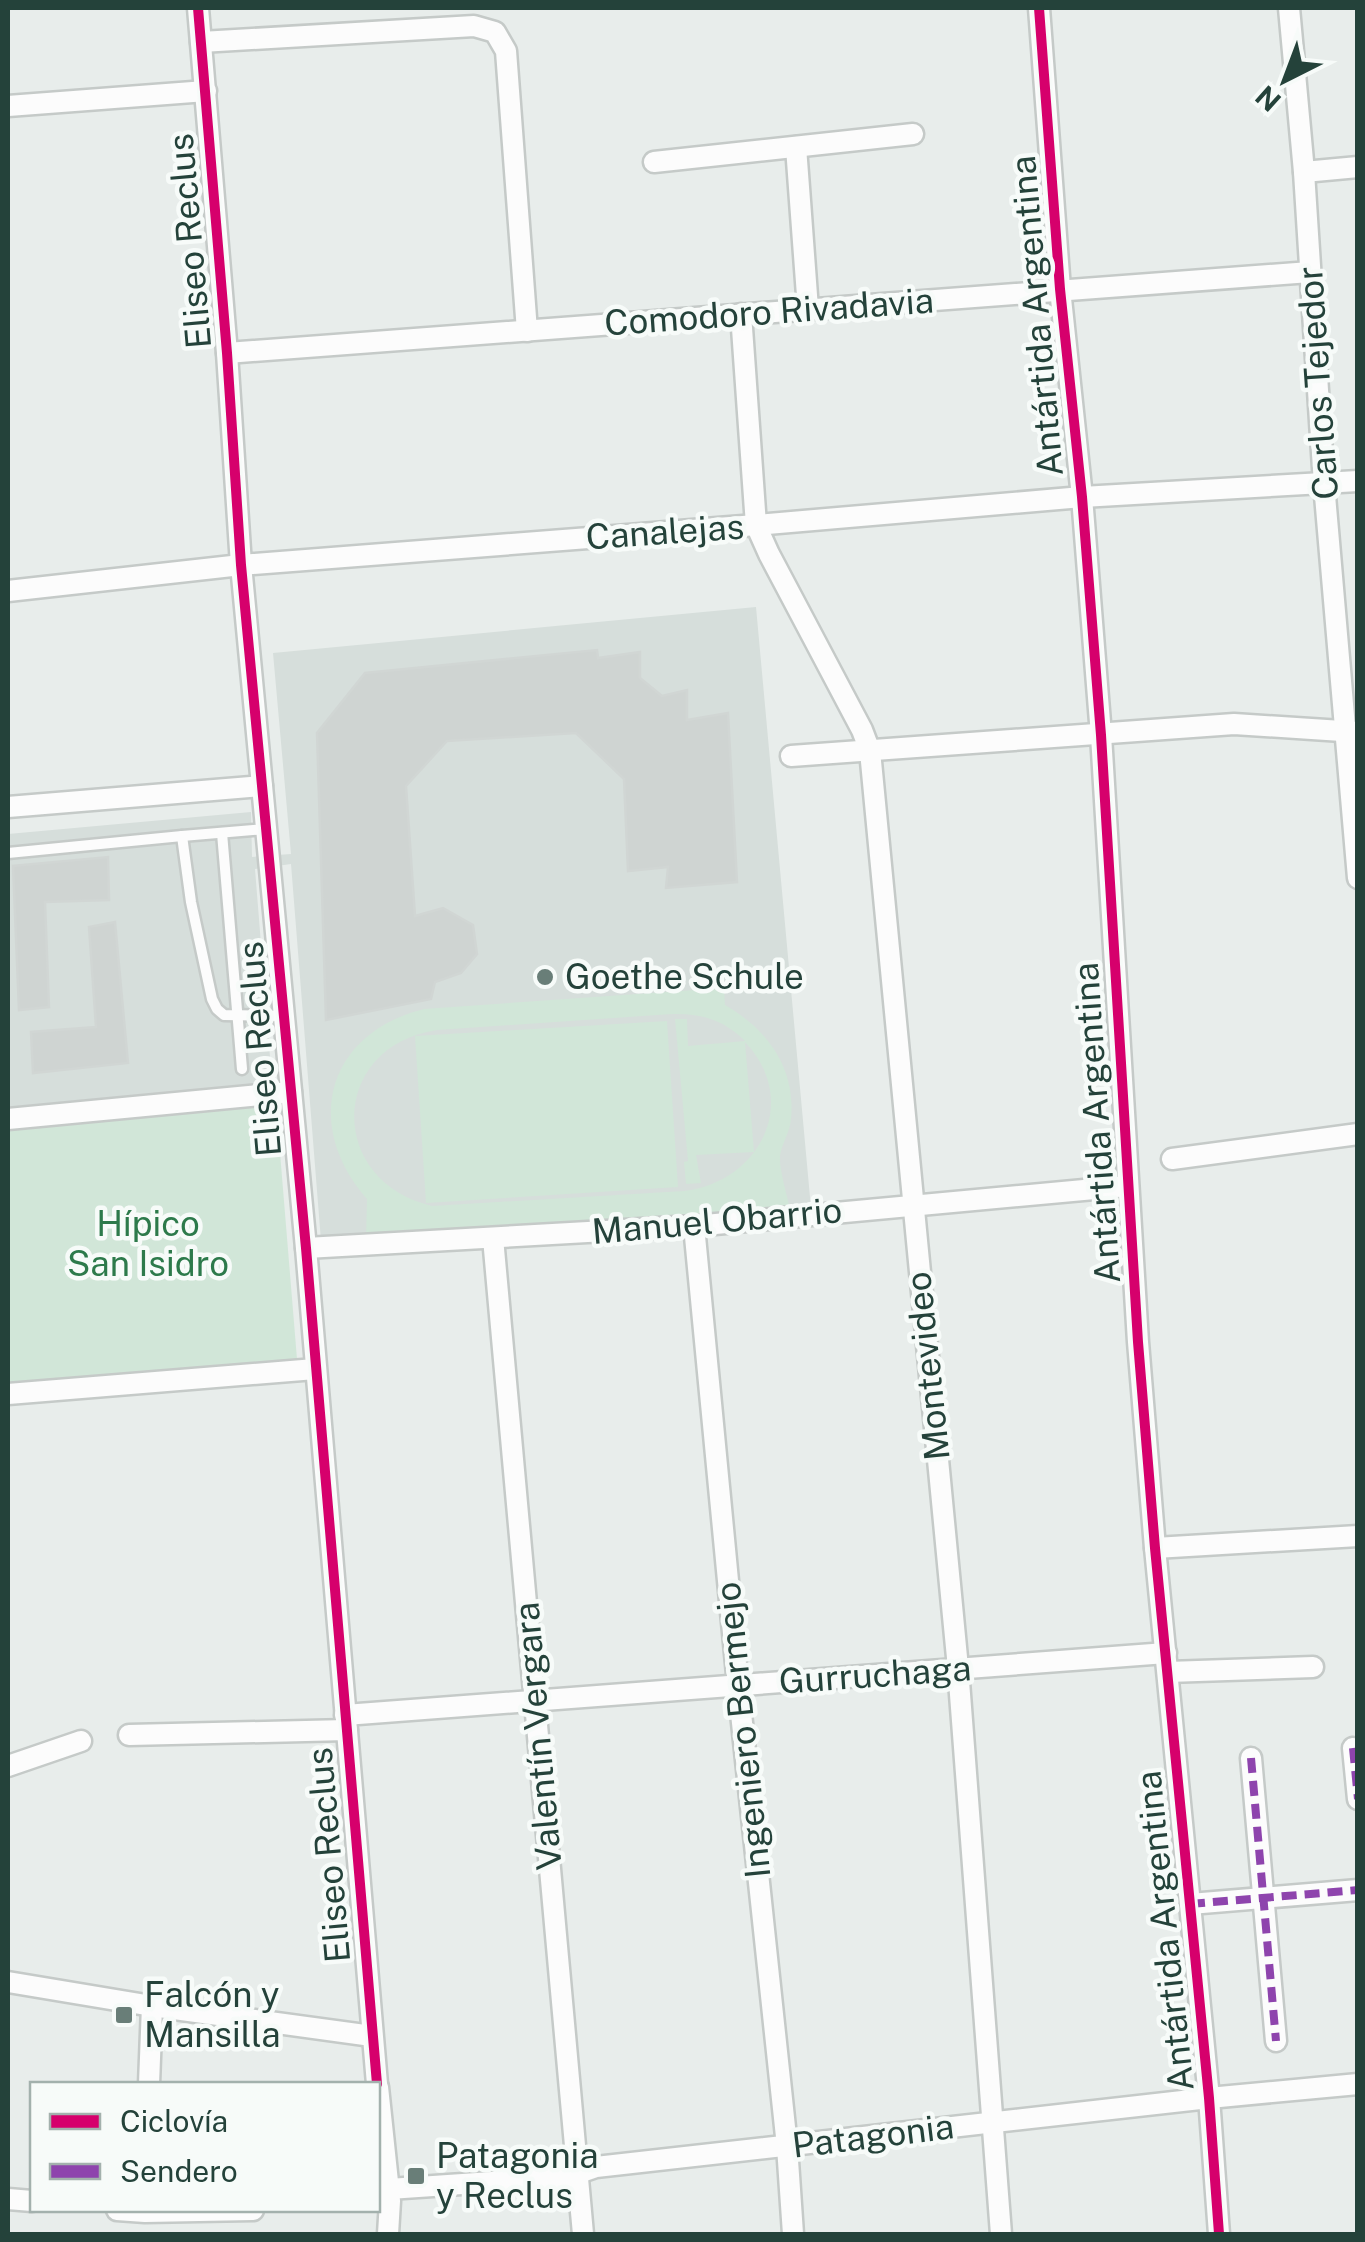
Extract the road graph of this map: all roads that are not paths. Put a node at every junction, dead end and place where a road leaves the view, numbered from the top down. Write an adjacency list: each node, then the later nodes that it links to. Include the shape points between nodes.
1 (198, 8): 4 (street, Eliseo Reclus)
2 (1039, 8): 13 (street, Antártida Argentina)
3 (1289, 8): 11 (street, Carlos Tejedor)
4 (201, 42): 5 (street, Eliseo Reclus); 16 (street, via 474,26 495,32 506,51)
5 (206, 91): 6 (street); 17 (street, Eliseo Reclus)
6 (8, 106)
7 (912, 134): 8 (street)
8 (796, 147): 9 (street); 14 (street)
9 (654, 162)
10 (1358, 167): 11 (street)
11 (1304, 172): 12 (street, Carlos Tejedor)
12 (1310, 272): 13 (street, Comodoro Rivadavia); 19 (street, Carlos Tejedor)
13 (1060, 290): 14 (street, Comodoro Rivadavia); 20 (street, Antártida Argentina)
14 (808, 309): 15 (street, Comodoro Rivadavia)
15 (741, 314): 16 (street, Comodoro Rivadavia); 21 (street)
16 (527, 331): 17 (street, Comodoro Rivadavia)
17 (227, 353): 22 (street, Eliseo Reclus)
18 (1358, 482): 19 (street)
19 (1324, 484): 20 (street, Canalejas); 24 (street, Carlos Tejedor)
20 (1082, 497): 21 (street, Canalejas); 25 (street, Antártida Argentina)
21 (756, 526): 22 (street, Canalejas); 26 (street, Montevideo)
22 (241, 565): 23 (street, Canalejas); 28 (street, Eliseo Reclus)
23 (8, 592)
24 (1352, 731): 25 (street, via 1234,724); 34 (street, Carlos Tejedor)
25 (1101, 734): 26 (street); 42 (street, Antártida Argentina)
26 (870, 750): 27 (street); 43 (street, Montevideo)
27 (790, 756)
28 (262, 786): 29 (street); 30 (street, Eliseo Reclus)
29 (8, 807)
30 (266, 829): 31 (lane); 36 (street, Eliseo Reclus)
31 (222, 833): 32 (lane); 35 (lane)
32 (182, 836): 33 (lane); 35 (lane, via 212,999 224,1015)
33 (8, 853)
34 (1358, 878)
35 (237, 1016): 36 (lane); 37 (lane)
36 (284, 1016): 38 (street, Eliseo Reclus)
37 (242, 1070)
38 (292, 1092): 39 (street); 46 (street, Eliseo Reclus)
39 (8, 1119)
40 (1358, 1134): 41 (street)
41 (1172, 1159)
42 (1127, 1186): 43 (street, Manuel Obarrio); 50 (street, Antártida Argentina)
43 (912, 1204): 44 (street, Manuel Obarrio); 53 (street, Montevideo)
44 (694, 1226): 45 (street, Manuel Obarrio); 54 (street, Ingeniero Bermejo)
45 (493, 1238): 46 (street, Manuel Obarrio); 55 (street, Valentín Vergara)
46 (306, 1248): 47 (street, Eliseo Reclus)
47 (315, 1369): 48 (street); 56 (street, Eliseo Reclus)
48 (8, 1394)
49 (1358, 1536): 50 (street)
50 (1155, 1548): 51 (street, Antártida Argentina)
51 (1167, 1662): 52 (street, Gurruchaga); 53 (street, Gurruchaga); 65 (street, Antártida Argentina)
52 (1313, 1667)
53 (958, 1668): 54 (street, Gurruchaga); 74 (street, Montevideo)
54 (738, 1685): 55 (street, Gurruchaga); 76 (street, Ingeniero Bermejo)
55 (535, 1701): 56 (street, Gurruchaga); 77 (street, Valentín Vergara)
56 (346, 1723): 57 (street, Gurruchaga); 68 (street, Eliseo Reclus)
57 (129, 1735)
58 (81, 1741): 61 (street)
59 (1353, 1748): 62 (street)
60 (1250, 1758): 64 (street)
61 (8, 1766)
62 (1358, 1799)
63 (1358, 1890): 64 (street)
64 (1264, 1898): 65 (street); 69 (street)
65 (1190, 1904): 73 (street, Antártida Argentina)
66 (8, 1982): 67 (street)
67 (152, 2006): 68 (street); 70 (street)
68 (372, 2036): 71 (street, Eliseo Reclus)
69 (1276, 2041)
70 (150, 2082)
71 (377, 2082)
72 (1358, 2084): 73 (street, Patagonia)
73 (1209, 2098): 74 (street, Patagonia); 83 (street, Antártida Argentina)
74 (992, 2123): 76 (street, Patagonia); 82 (street, Montevideo)
75 (380, 2128): 78 (street, Eliseo Reclus)
76 (787, 2146): 77 (street, Patagonia); 81 (street, Ingeniero Bermejo)
77 (579, 2173): 78 (street, Patagonia); 80 (street, Valentín Vergara)
78 (385, 2198): 79 (street, Eliseo Reclus)
79 (388, 2234)
80 (584, 2234)
81 (793, 2234)
82 (1001, 2234)
83 (1218, 2234)

